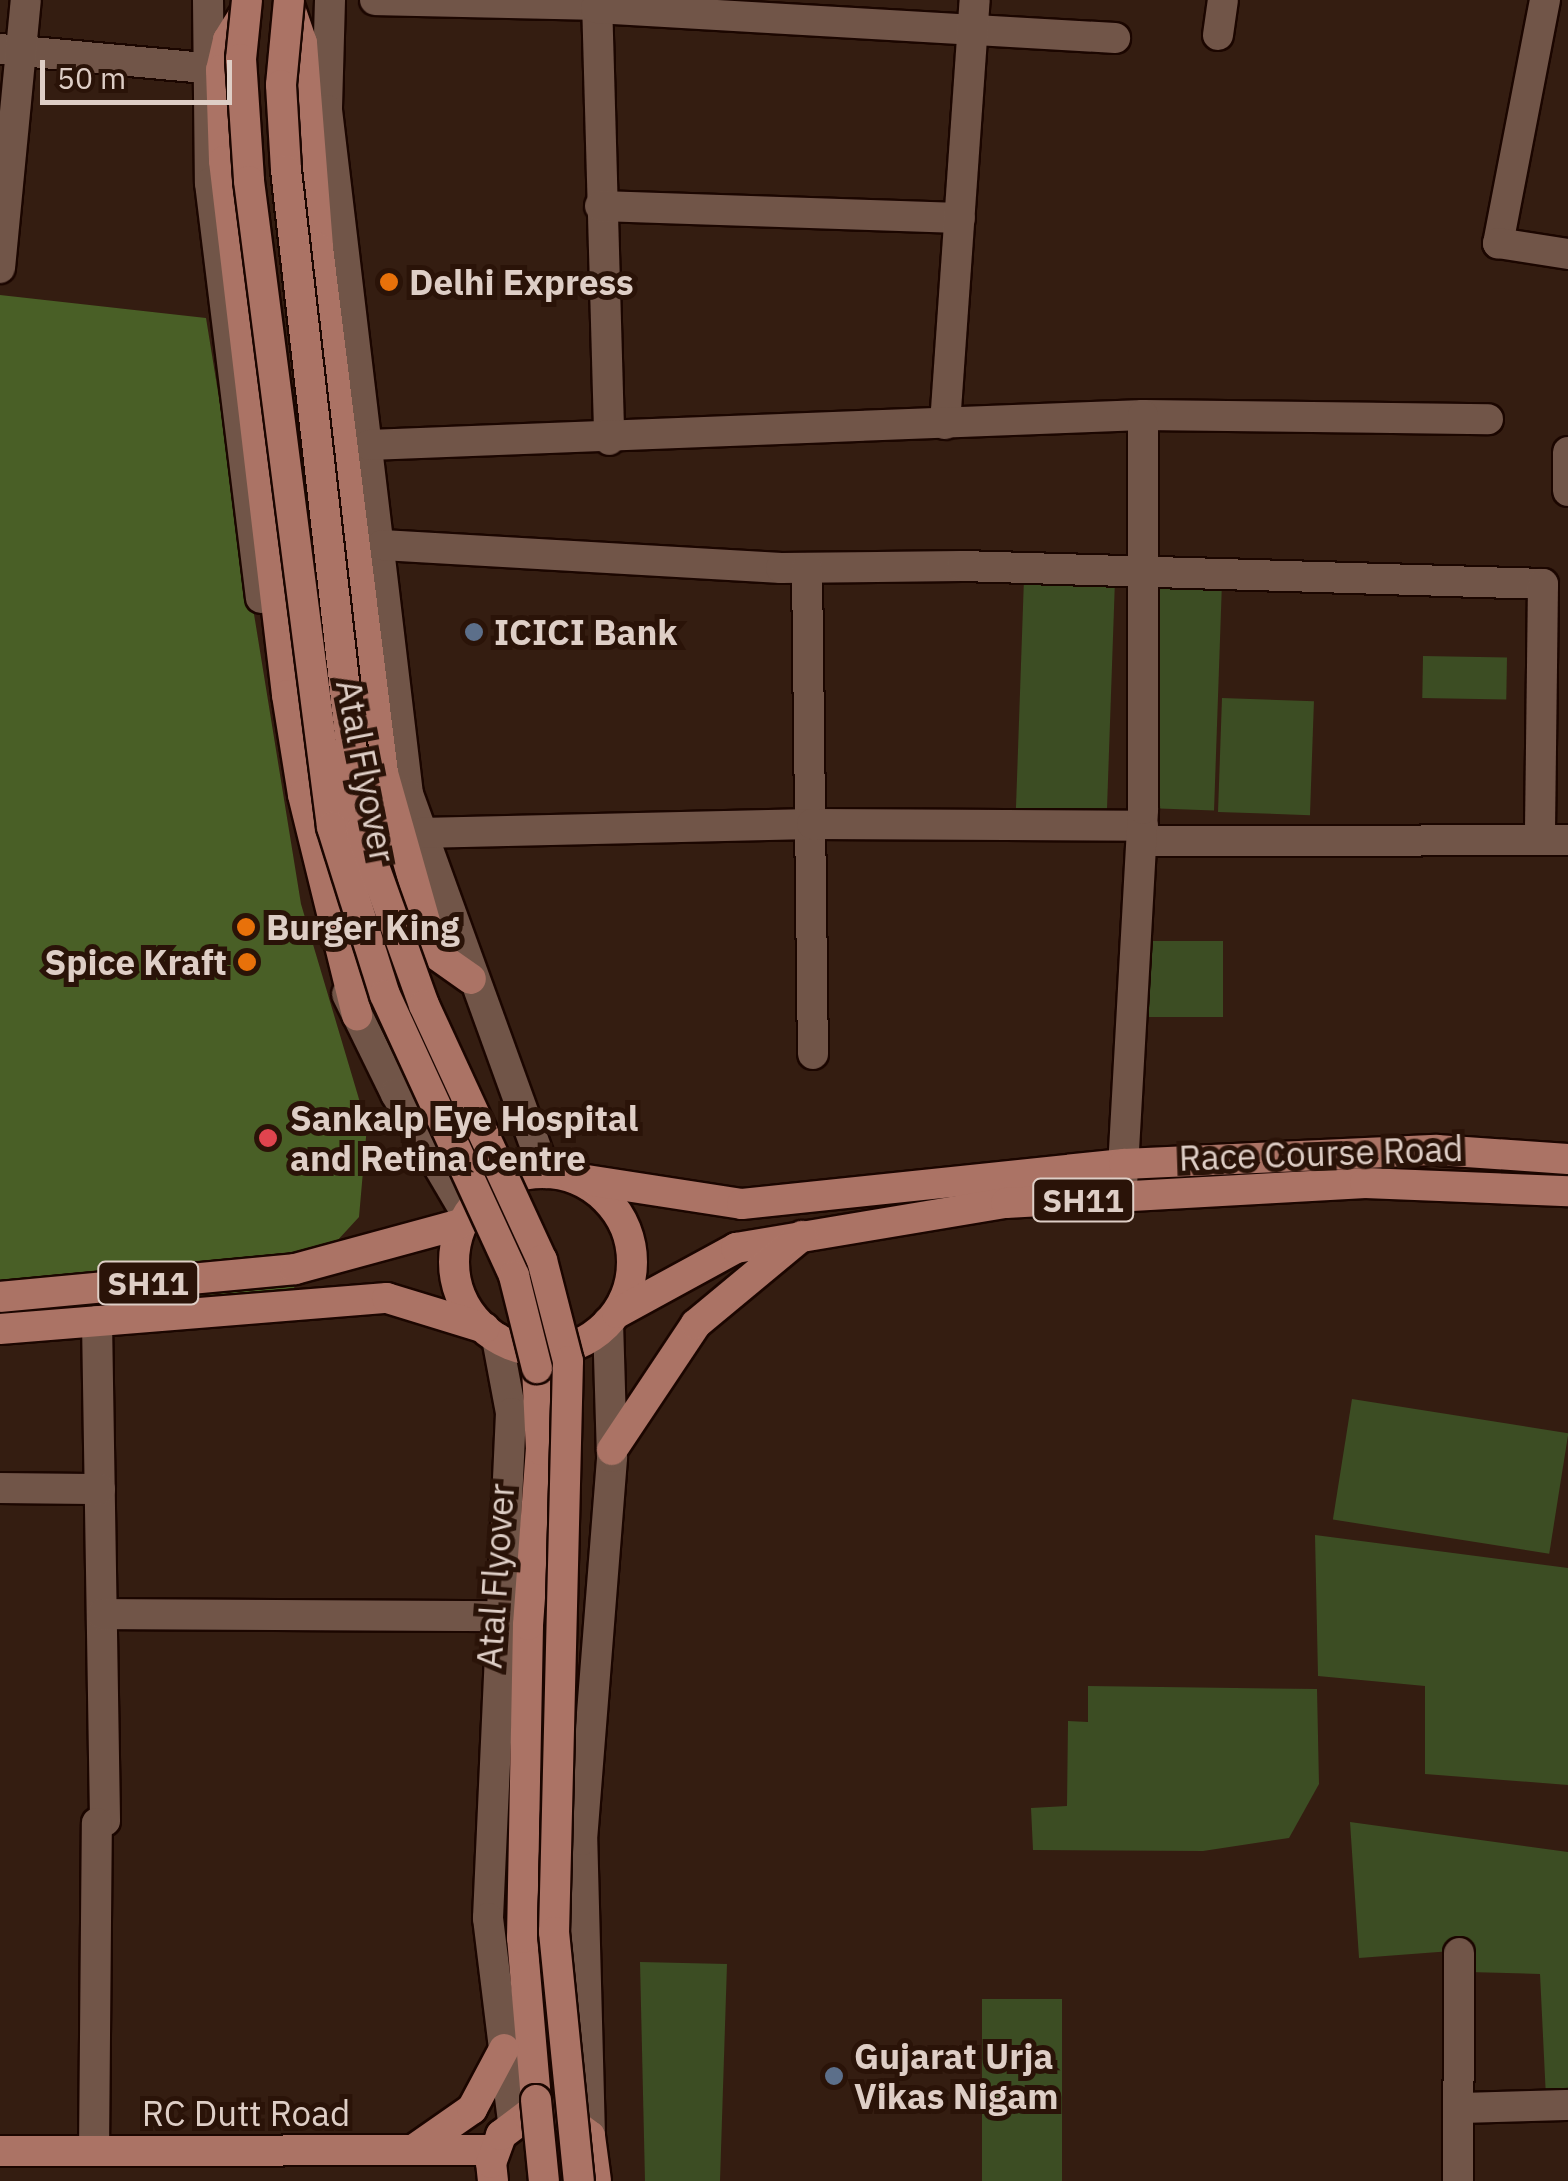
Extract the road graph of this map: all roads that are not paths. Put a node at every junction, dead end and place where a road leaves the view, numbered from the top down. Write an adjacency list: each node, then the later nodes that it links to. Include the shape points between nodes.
1 (26, 0): 14 (street)
2 (208, 0): 15 (street)
3 (330, 0): 24 (street, via 327,110)
4 (375, 0): 8 (street)
5 (1222, 0): 12 (street)
6 (1545, 0): 18 (street, via 1498,243)
7 (289, 2): 34 (main road, via 302,43 318,248 382,773 434,952); 65 (main road, Atal Flyover, bridge, via 281,85 286,170 362,830 424,1005 542,1260 568,1362 554,1932)
8 (597, 4): 10 (street); 16 (street)
9 (247, 6): 35 (main road, via 221,70 226,180 286,696); 64 (main road, Atal Flyover, bridge, via 242,59 249,181 332,828 384,995 514,1276 536,1368 540,1450 528,1626 522,1938)
10 (773, 9): 11 (street)
11 (974, 14): 13 (street); 17 (street)
12 (1218, 36)
13 (1115, 38)
14 (11, 50): 15 (street); 19 (street)
15 (206, 68): 35 (street, via 210,183 279,733 320,926)
16 (600, 206): 17 (street); 23 (street)
17 (960, 218): 22 (street)
18 (1568, 254)
19 (0, 268)
20 (1144, 415): 21 (street); 22 (street); 29 (street)
21 (1488, 419)
22 (945, 424): 23 (street)
23 (609, 440): 24 (street)
24 (370, 445): 27 (street)
25 (1568, 452): 26 (street)
26 (1568, 491)
27 (382, 545): 28 (street); 31 (street, via 408,794)
28 (806, 568): 29 (street); 30 (street)
29 (1143, 574): 32 (street); 33 (street, via 1543,584)
30 (812, 824): 31 (street); 32 (street); 36 (street)
31 (420, 834): 34 (street)
32 (1142, 834): 33 (street); 38 (street)
33 (1554, 839)
34 (471, 979): 39 (street)
35 (357, 1015): 42 (street)
36 (813, 1054)
37 (1568, 1159): 38 (main road, Race Course Road / SH11, via 1436,1150)
38 (1124, 1164): 39 (main road, Race Course Road / SH11, via 742,1204); 41 (street)
39 (559, 1176): 42 (main road, SH11, via 516,1178); 45 (main road, via 598,1192 629,1236 633,1263)
40 (1568, 1191): 41 (main road, Race Course Road / SH11, via 1365,1183)
41 (1121, 1199): 43 (main road, Race Course Road / SH11, via 1006,1203)
42 (461, 1218): 44 (main road, SH11, via 295,1269); 48 (main road, via 457,1286)
43 (804, 1234): 45 (main road, Race Course Road / SH11, via 736,1248); 49 (main road, via 696,1324)
44 (0, 1297)
45 (613, 1318): 48 (main road, SH11, via 568,1348 539,1351); 49 (street)
46 (98, 1321): 47 (main road, SH11); 48 (main road, SH11, via 386,1298); 51 (street)
47 (0, 1329)
48 (491, 1333): 55 (street, via 511,1433 488,1918)
49 (612, 1450): 59 (street, via 582,1840)
50 (0, 1488): 51 (street)
51 (100, 1489): 52 (street)
52 (102, 1614): 53 (street); 62 (street)
53 (496, 1616)
54 (1459, 1953): 57 (street)
55 (504, 2049): 58 (street); 60 (main road, via 472,2109)
56 (1568, 2105): 57 (street)
57 (1459, 2108): 67 (street)
58 (513, 2122): 59 (main road, via 545,2112 562,2115); 63 (main road)
59 (590, 2136): 66 (main road)
60 (413, 2150): 62 (main road, RC Dutt Road); 63 (main road, RC Dutt Road)
61 (0, 2151): 62 (main road, RC Dutt Road)
62 (94, 2151)
63 (493, 2166)
64 (544, 2181)
65 (579, 2181)
66 (596, 2181)
67 (1458, 2181)

